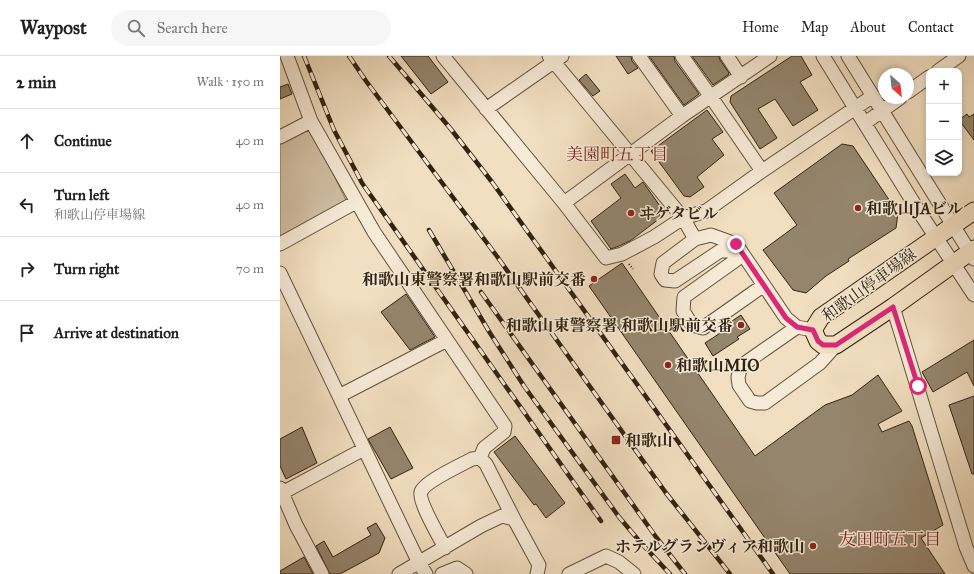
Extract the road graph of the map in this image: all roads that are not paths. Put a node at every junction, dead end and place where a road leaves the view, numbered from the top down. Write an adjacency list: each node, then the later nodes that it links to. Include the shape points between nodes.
1 (287, 56): 22 (street)
2 (443, 56): 19 (street)
3 (638, 56): 21 (street)
4 (682, 56): 16 (street)
5 (727, 56): 12 (street)
6 (770, 56): 12 (street)
7 (823, 56): 18 (street)
8 (848, 56): 15 (street)
9 (959, 56): 11 (street)
10 (555, 58): 19 (street); 25 (street)
11 (942, 68)
12 (741, 77): 16 (street)
13 (926, 79): 14 (street)
14 (914, 88)
15 (873, 96): 18 (street); 20 (street)
16 (711, 97): 21 (street); 26 (street)
17 (892, 104): 20 (street)
18 (855, 108): 23 (street); 26 (street)
19 (486, 109): 28 (street)
20 (882, 111): 23 (street); 31 (street)
21 (682, 116): 25 (street)
22 (311, 121): 24 (street); 27 (street)
23 (865, 123): 32 (street)
24 (280, 137)
25 (630, 155): 28 (street); 30 (street)
26 (762, 171): 30 (street, via 706,211)
27 (356, 202): 34 (street); 43 (street)
28 (564, 203): 30 (street, via 606,258 622,254)
29 (974, 211): 31 (main road, 和歌山停車場線)
30 (683, 218): 33 (street)
31 (953, 226): 32 (main road, 和歌山停車場線); 36 (street)
32 (937, 238): 37 (street); 42 (main road, 和歌山停車場線)
33 (695, 239): 35 (street, via 711,235 736,244); 35 (street, via 663,263 661,274 665,280 675,281 720,251)
34 (280, 244)
35 (742, 253): 39 (street); 39 (street, via 684,297 683,311 692,325 703,328)
36 (973, 253): 37 (main road, 和歌山停車場線)
37 (954, 264): 40 (street); 41 (main road, 和歌山停車場線)
38 (280, 272): 45 (street)
39 (764, 285): 42 (street, via 786,318)
40 (974, 295)
41 (893, 307): 44 (main road, 和歌山停車場線); 50 (street)
42 (805, 328): 44 (main road, 和歌山停車場線, via 823,345); 44 (street, via 741,366 739,385 750,400 757,403 765,402 820,363)
43 (447, 340): 45 (street); 47 (street, via 505,426 504,432 484,448)
44 (836, 345)
45 (339, 396): 46 (street)
46 (364, 449): 48 (street); 52 (street)
47 (480, 458): 49 (street, via 486,464); 51 (street, via 472,459 426,484 420,492 421,501)
48 (281, 492): 54 (street)
49 (514, 519): 51 (street, via 502,516 480,526); 59 (street, via 539,565)
50 (970, 546): 53 (street)
51 (445, 548): 52 (street)
52 (419, 562): 55 (street); 56 (street)
53 (974, 566)
54 (322, 574)
55 (399, 574)
56 (426, 574)
57 (442, 574): 58 (street, via 457,568)
58 (466, 574)
59 (537, 574)
60 (568, 574): 61 (street, via 606,556)
61 (634, 574)

